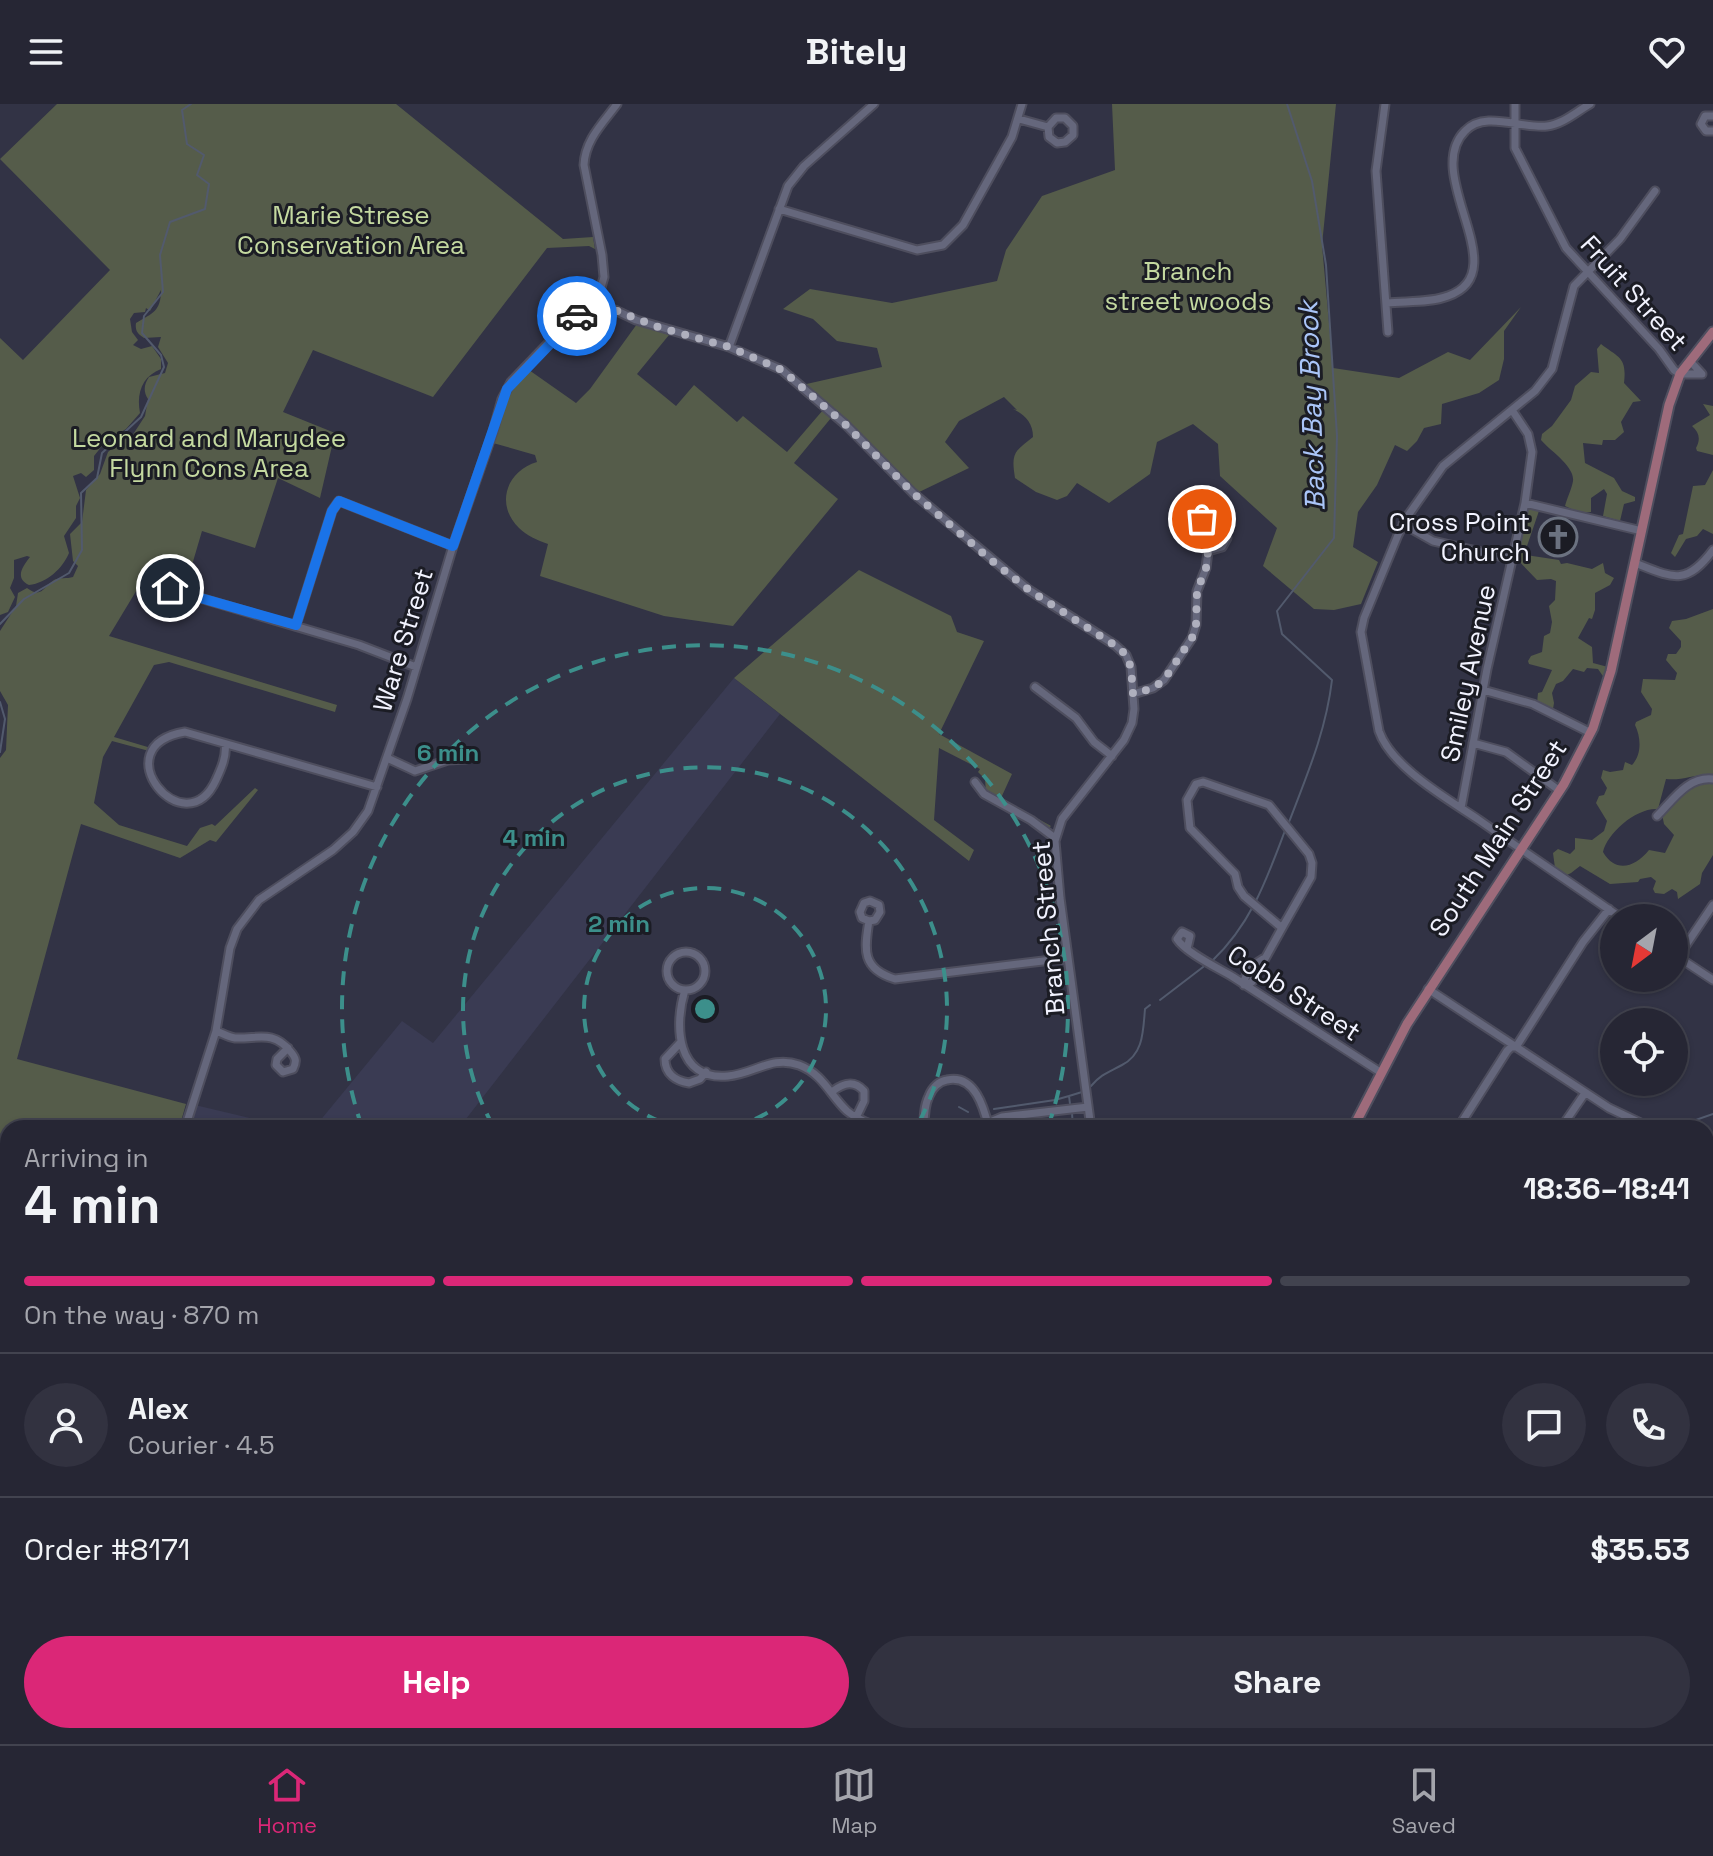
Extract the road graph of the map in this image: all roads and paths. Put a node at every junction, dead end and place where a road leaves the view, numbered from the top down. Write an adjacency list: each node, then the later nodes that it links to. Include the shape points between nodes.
1 (617, 104): 15 (street, via 584,152 602,255 604,277)
2 (874, 104): 13 (street, via 804,166)
3 (1022, 104): 8 (street)
4 (1385, 104): 16 (street, via 1376,171)
5 (1515, 104): 9 (street, Fruit Street)
6 (1590, 104): 9 (street, via 1552,125)
7 (1713, 116): 11 (street, via 1705,116 1701,124)
8 (1019, 119): 10 (street); 13 (street, via 963,225 936,248 900,246)
9 (1514, 124): 14 (street, Fruit Street, via 1518,157 1560,239); 16 (street, via 1474,124 1454,150 1455,187 1475,250 1469,279 1447,297)
10 (1048, 127)
11 (1713, 131)
12 (1655, 191): 14 (street)
13 (779, 209): 21 (street)
14 (1587, 273): 23 (street, Fruit Street); 26 (street, via 1571,293 1552,369)
15 (598, 298): 17 (street, Ware Street); 18 (street, Branch Street)
16 (1387, 303): 19 (street)
17 (584, 310): 18 (street, Branch Street); 30 (street, Ware Street, via 507,389)
18 (615, 310): 21 (street, Branch Street)
19 (1388, 332)
20 (1713, 332): 22 (main road, South Main Street)
21 (729, 347): 40 (street, Branch Street, via 789,374 991,560 1122,650 1131,667)
22 (1690, 361): 23 (main road, South Main Street); 24 (street)
23 (1680, 374): 24 (street); 29 (main road, South Main Street)
24 (1702, 374): 25 (street)
25 (1712, 377)
26 (1512, 410): 27 (street, Smiley Avenue, via 1528,434 1532,452); 28 (street, via 1443,466)
27 (1525, 503): 29 (street); 33 (street, Smiley Avenue)
28 (1403, 524): 33 (street, via 1433,541); 51 (street, via 1361,632 1379,731 1393,754)
29 (1642, 531): 34 (main road, South Main Street)
30 (453, 546): 36 (street, via 339,501); 37 (street, Ware Street)
31 (1713, 550): 34 (street, via 1694,572 1681,577)
32 (1208, 551): 32 (street, via 1222,547 1228,534 1212,517 1199,521 1193,534 1196,544); 40 (street, via 1192,638 1164,680)
33 (1512, 559): 39 (street, Smiley Avenue)
34 (1635, 563): 41 (main road, South Main Street)
35 (190, 595): 36 (street)
36 (296, 625): 37 (street)
37 (416, 667): 45 (street, Ware Street)
38 (1035, 687): 44 (street, via 1076,718)
39 (1483, 690): 41 (street, via 1533,704); 42 (street, Smiley Avenue)
40 (1133, 694): 44 (street, Branch Street, via 1130,730)
41 (1591, 733): 50 (main road, South Main Street)
42 (1473, 743): 50 (street, via 1506,752); 51 (street, Smiley Avenue)
43 (225, 744): 43 (street, via 185,732 170,735 152,753 149,772 155,787 184,803 202,797 212,789); 49 (street)
44 (1112, 756): 53 (street, Branch Street, via 1062,819)
45 (387, 758): 46 (street, via 420,770); 49 (street, Ware Street)
46 (466, 759)
47 (1713, 779): 52 (street, via 1690,783)
48 (975, 782): 53 (street, via 984,794)
49 (377, 787): 68 (street, Ware Street, via 353,832 243,917 230,947)
50 (1560, 791): 54 (main road, South Main Street)
51 (1461, 808): 54 (street)
52 (1657, 816)
53 (1055, 838): 62 (street, Branch Street)
54 (1521, 850): 55 (street); 66 (main road, South Main Street)
55 (1602, 904)
56 (1713, 905): 60 (street)
57 (1600, 920): 70 (street)
58 (869, 921): 62 (street, via 867,957 881,974 895,979)
59 (1282, 928): 59 (street, via 1240,891 1235,874 1188,825 1189,793 1196,784 1269,805 1309,854 1312,870 1307,885); 65 (street, via 1252,982)
60 (1688, 939)
61 (1187, 949): 65 (street, Cobb Street)
62 (1068, 958): 76 (street, Branch Street)
63 (1688, 964): 64 (street)
64 (1713, 980)
65 (1244, 985): 73 (street, Cobb Street)
66 (1428, 989): 70 (street); 73 (main road, South Main Street)
67 (685, 990): 67 (street, via 696,987 705,975 702,960 689,953 675,957 668,969 672,983); 69 (street)
68 (216, 1031): 71 (street, via 230,1037 274,1037); 78 (street, Ware Street)
69 (680, 1043): 72 (street); 72 (street, via 665,1059 672,1076 689,1083)
70 (1516, 1047): 75 (street); 85 (street, via 1507,1051)
71 (288, 1048)
72 (706, 1072): 74 (street, via 727,1077 782,1061 809,1069)
73 (1380, 1072): 84 (main road, South Main Street)
74 (833, 1091): 77 (street); 77 (street, via 850,1083 862,1088 865,1097)
75 (1585, 1093): 86 (street); 87 (street)
76 (1088, 1107): 82 (street); 83 (street, Branch Street)
77 (856, 1118): 79 (street)
78 (188, 1120)
79 (861, 1120)
80 (925, 1120): 81 (street, via 929,1095 937,1084 952,1079 975,1090)
81 (986, 1120)
82 (1002, 1120)
83 (1090, 1120)
84 (1357, 1120)
85 (1463, 1120)
86 (1566, 1120)
87 (1634, 1120)

